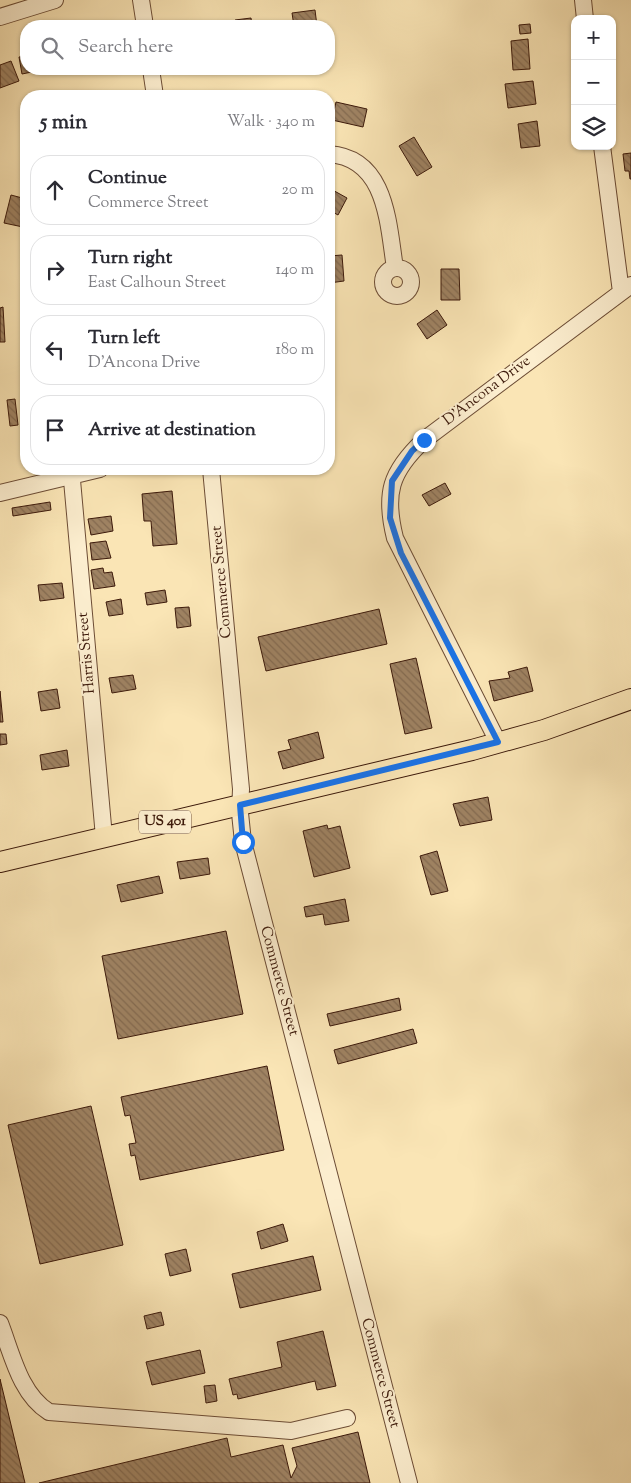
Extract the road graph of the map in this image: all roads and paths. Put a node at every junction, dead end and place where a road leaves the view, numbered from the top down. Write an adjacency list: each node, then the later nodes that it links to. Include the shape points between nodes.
1 (55, 0): 5 (street)
2 (141, 0): 6 (street)
3 (583, 0): 4 (street)
4 (585, 15)
5 (0, 17)
6 (144, 20)
7 (152, 75): 8 (street)
8 (154, 90)
9 (603, 150): 12 (street)
10 (335, 155): 11 (street, via 360,165 375,179 383,200)
11 (396, 268)
12 (626, 288): 18 (street, D'Ancona Drive, via 424,440 412,451 392,481 390,518 395,538)
13 (61, 475): 16 (street)
14 (71, 475): 20 (street, Harris Street)
15 (212, 475): 19 (street, Commerce Street)
16 (0, 493)
17 (630, 700): 18 (main road, US 401, via 560,725)
18 (498, 742): 19 (main road, US 401)
19 (240, 805): 20 (main road, US 401); 24 (street, Commerce Street, via 243,842)
20 (104, 837): 21 (main road, US 401)
21 (0, 862)
22 (0, 1323): 23 (street, via 26,1390 37,1404 49,1412 290,1431)
23 (347, 1418)
24 (409, 1483)

